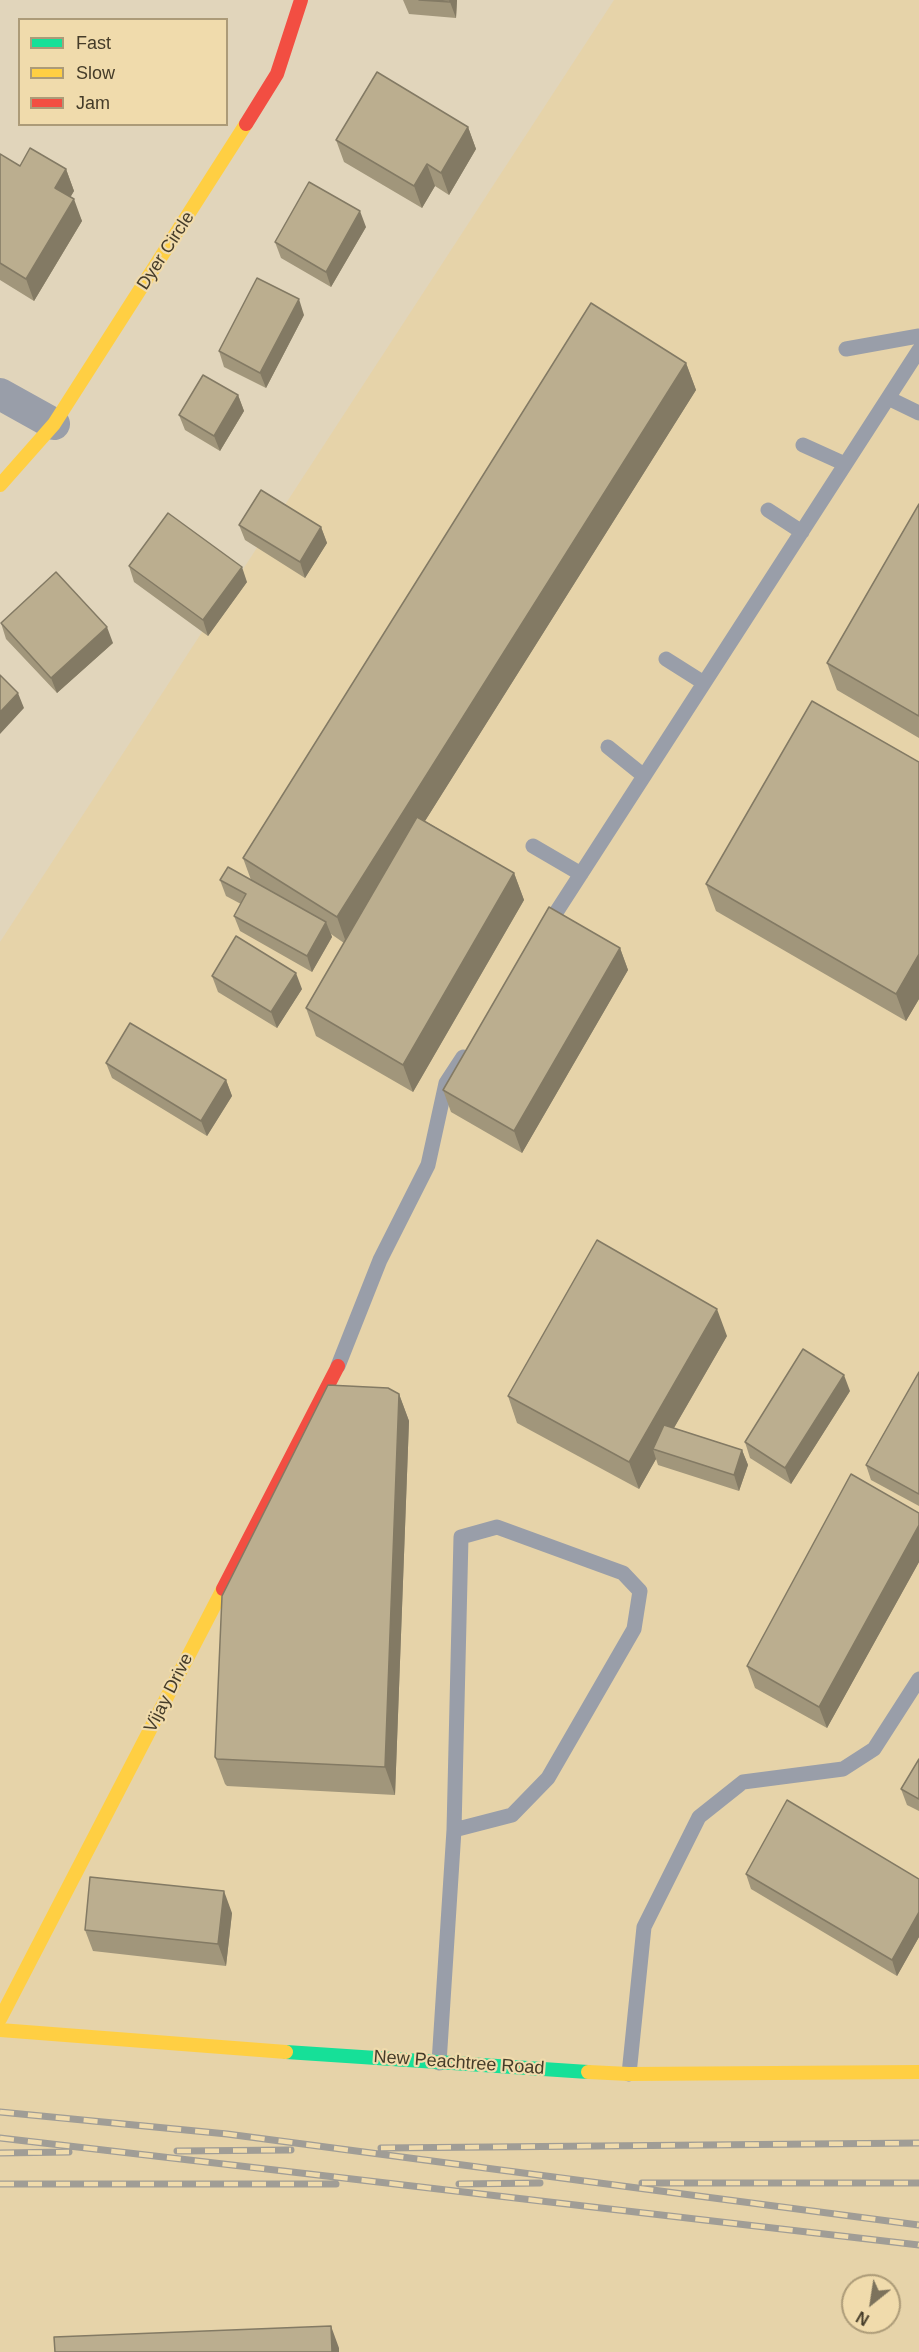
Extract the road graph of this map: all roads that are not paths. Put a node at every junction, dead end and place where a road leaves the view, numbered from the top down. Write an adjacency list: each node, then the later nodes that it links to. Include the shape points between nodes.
1 (301, 0): 8 (street, Dyer Circle, via 277,74)
2 (919, 336): 3 (lane)
3 (846, 349)
4 (919, 350): 6 (lane)
5 (0, 394): 8 (street)
6 (888, 398): 7 (lane); 10 (lane)
7 (919, 413)
8 (54, 424): 11 (street, Dyer Circle)
9 (803, 445): 10 (lane)
10 (845, 464): 13 (lane)
11 (0, 485)
12 (768, 510): 13 (lane)
13 (802, 532): 15 (lane)
14 (666, 659): 15 (lane)
15 (704, 683): 17 (lane)
16 (608, 747): 17 (lane)
17 (644, 776): 19 (lane)
18 (533, 846): 19 (lane)
19 (581, 874): 20 (lane)
20 (536, 944)
21 (472, 1043): 22 (lane, via 446,1083 428,1165 380,1260)
22 (338, 1366): 25 (street, Vijay Drive)
23 (919, 1679): 29 (lane, via 874,1749 843,1769 743,1782 699,1817 644,1927)
24 (454, 1830): 24 (lane, via 512,1815 548,1778 633,1629 640,1591 623,1573 497,1527 461,1538); 27 (lane)
25 (0, 2019)
26 (0, 2030): 27 (street, New Peachtree Road)
27 (439, 2063): 29 (street, New Peachtree Road)
28 (919, 2072): 29 (street, New Peachtree Road)
29 (629, 2073)

